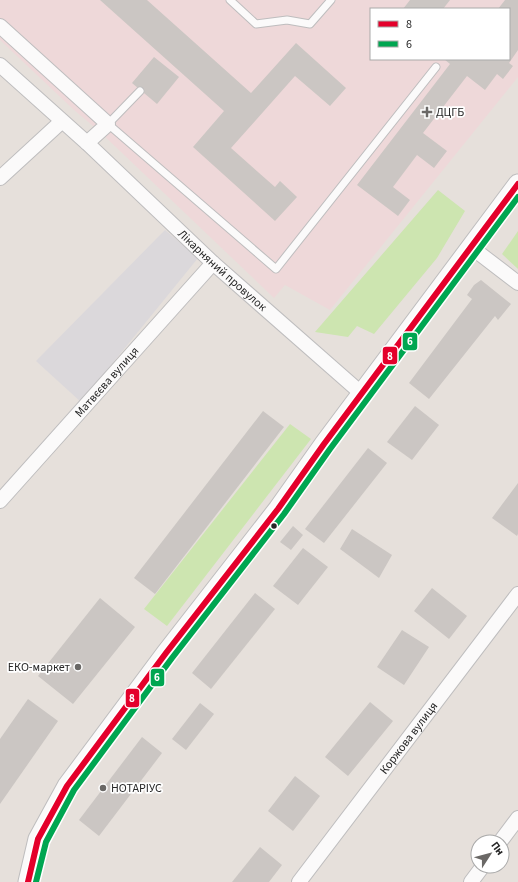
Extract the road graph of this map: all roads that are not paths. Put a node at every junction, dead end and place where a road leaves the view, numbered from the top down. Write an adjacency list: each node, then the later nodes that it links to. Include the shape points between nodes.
1 (230, 0): 2 (lane, via 256,24 286,20 310,24)
2 (331, 0)
3 (0, 26): 8 (street)
4 (0, 66): 7 (street, Лікарняний провулок)
5 (436, 67): 8 (lane, via 276,269)
6 (140, 91): 8 (lane)
7 (61, 122): 9 (street, Лікарняний провулок); 10 (street)
8 (103, 128): 9 (street)
9 (87, 143): 13 (street, Лікарняний провулок)
10 (0, 178)
11 (518, 184): 12 (street)
12 (471, 247): 14 (street); 15 (street)
13 (213, 262): 15 (street, Лікарняний провулок); 16 (street, Матвєєва вулиця)
14 (518, 283)
15 (361, 393): 20 (street, via 278,509 67,786 38,839)
16 (0, 501)
17 (518, 594): 21 (street, Коржова вулиця)
18 (518, 818): 19 (street)
19 (506, 834)
20 (28, 882)
21 (299, 882)

